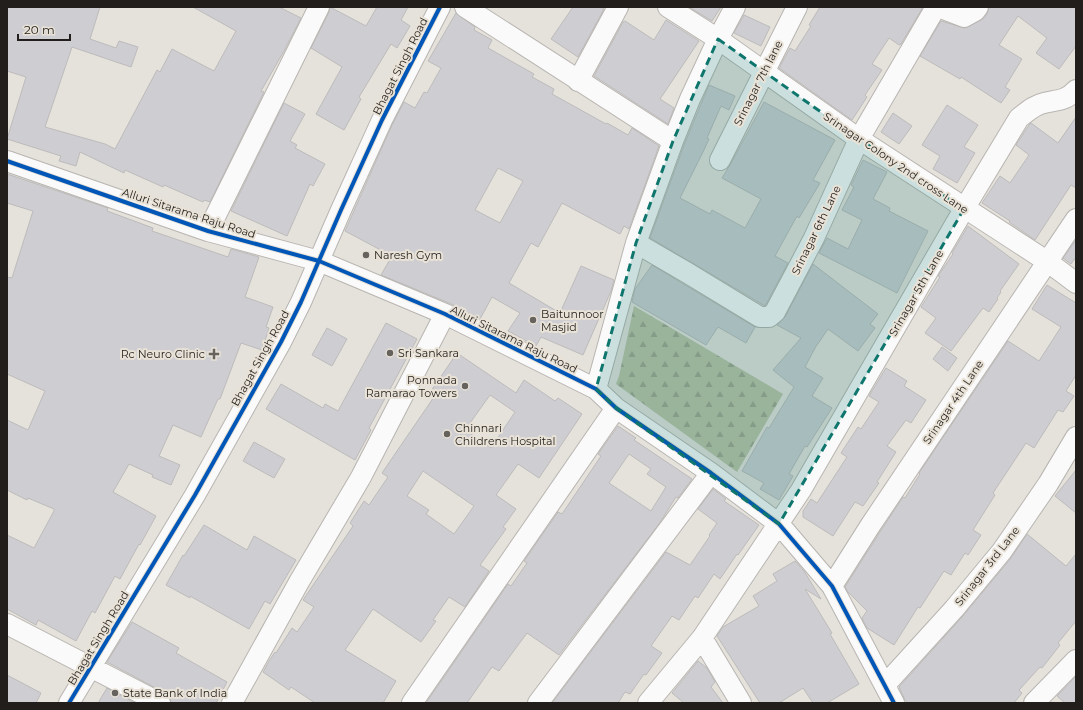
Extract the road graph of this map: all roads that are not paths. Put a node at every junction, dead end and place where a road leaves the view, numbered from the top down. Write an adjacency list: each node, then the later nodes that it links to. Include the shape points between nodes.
1 (319, 7): 20 (street)
2 (440, 7): 22 (street, Bhagat Singh Road, via 382,120)
3 (465, 7): 12 (street)
4 (618, 7): 12 (street)
5 (668, 7): 10 (street, Srinagar Colony 2nd cross Lane)
6 (735, 7): 10 (street)
7 (797, 7): 11 (street, Srinagar 7th lane)
8 (937, 7): 9 (street); 14 (street, Srinagar 6th Lane)
9 (971, 12)
10 (718, 39): 11 (street, Srinagar Colony 2nd cross Lane); 15 (street)
11 (764, 71): 14 (street, Srinagar Colony 2nd cross Lane); 16 (street, Srinagar 7th lane)
12 (578, 81): 15 (street)
13 (1076, 90): 18 (street, Srinagar 5th Lane, via 1059,101 1044,103 1031,109 1019,118)
14 (859, 139): 18 (street, Srinagar Colony 2nd cross Lane); 21 (street, Srinagar 6th Lane, via 814,238 775,312 769,317 760,317)
15 (673, 141): 21 (street)
16 (720, 160)
17 (7, 161): 20 (street, Alluri Sitarama Raju Road)
18 (964, 209): 23 (street, Srinagar Colony 2nd cross Lane); 30 (street, Srinagar 5th Lane)
19 (1076, 219): 23 (street, Srinagar 4th Lane)
20 (208, 231): 22 (street, Alluri Sitarama Raju Road)
21 (636, 242): 26 (street)
22 (319, 261): 25 (street, Alluri Sitarama Raju Road); 35 (street, Bhagat Singh Road, via 282,342 195,495)
23 (1048, 262): 24 (street, Srinagar Colony 2nd cross Lane); 31 (street, Srinagar 4th Lane)
24 (1076, 283)
25 (445, 314): 26 (street, Alluri Sitarama Raju Road); 39 (street, via 361,477)
26 (596, 389): 27 (street, Alluri Sitarama Raju Road)
27 (616, 408): 29 (street, Alluri Sitarama Raju Road); 40 (street)
28 (1076, 437): 36 (street, Srinagar 3rd Lane, via 1048,484 1002,551)
29 (711, 473): 30 (street, Alluri Sitarama Raju Road); 41 (street)
30 (779, 524): 31 (street, Alluri Sitarama Raju Road); 33 (street, Srinagar 5th Lane)
31 (832, 586): 36 (street, Alluri Sitarama Raju Road)
32 (7, 624): 35 (street)
33 (702, 638): 42 (street, Srinagar 5th Lane); 43 (street)
34 (1076, 660): 45 (street)
35 (90, 668): 37 (street, Bhagat Singh Road); 38 (street)
36 (885, 685): 44 (street, Alluri Sitarama Raju Road)
37 (69, 703)
38 (160, 703)
39 (232, 703)
40 (412, 703)
41 (538, 703)
42 (648, 703)
43 (741, 703)
44 (894, 703)
45 (1034, 703)

